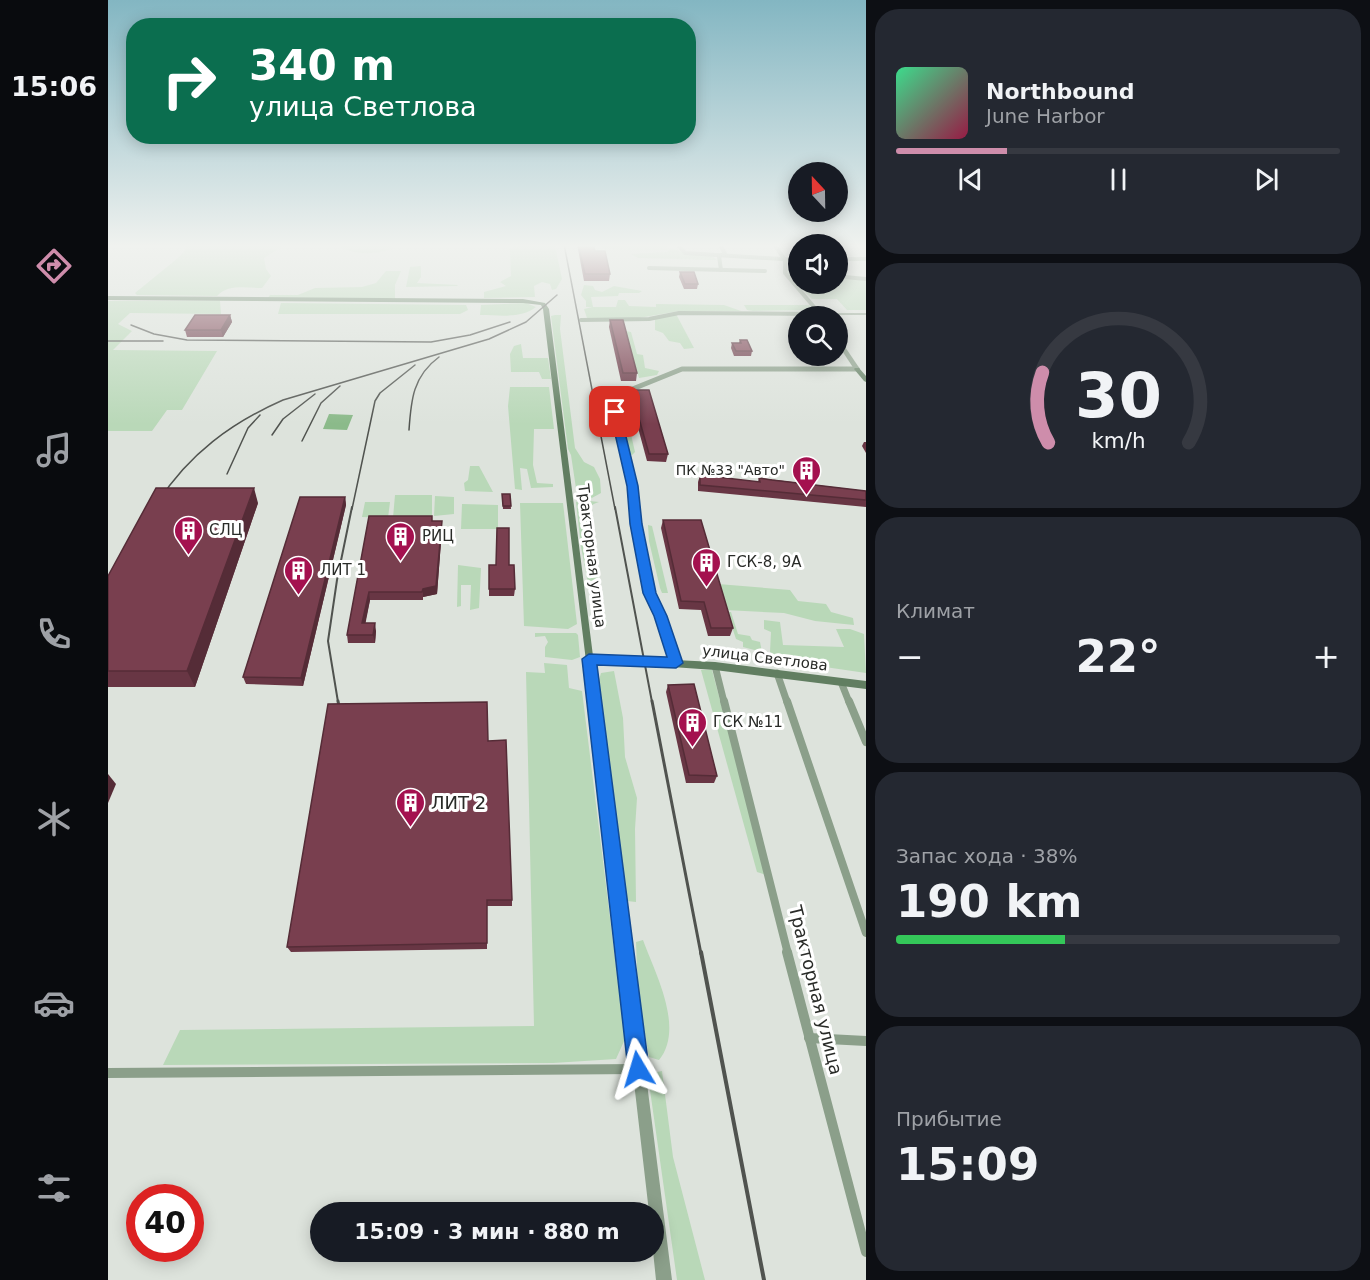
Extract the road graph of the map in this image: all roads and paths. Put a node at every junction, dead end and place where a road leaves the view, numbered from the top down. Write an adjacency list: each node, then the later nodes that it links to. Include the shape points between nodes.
1 (541, 304): 10 (main road, Тракторная улица, via 546,309)
2 (788, 312): 5 (street, via 671,313 650,319)
3 (848, 313): 4 (street)
4 (866, 314)
5 (581, 320)
6 (848, 356): 7 (street)
7 (857, 369): 8 (main road); 9 (main road); 11 (street, via 682,369 616,400 615,412 633,486 650,593)
8 (866, 369)
9 (866, 380)
10 (589, 659): 11 (main road, улица Светлова); 20 (street, Тракторная улица)
11 (676, 663): 12 (main road, улица Светлова)
12 (715, 666): 13 (main road, улица Светлова); 18 (street, Тракторная улица)
13 (777, 674): 14 (main road, улица Светлова); 17 (street)
14 (841, 682): 15 (main road, улица Светлова); 16 (street)
15 (866, 685)
16 (866, 742)
17 (866, 933)
18 (809, 1038): 19 (street); 22 (street, Тракторная улица)
19 (866, 1041)
20 (638, 1069): 21 (street); 23 (street, Тракторная улица)
21 (108, 1073)
22 (866, 1252)
23 (664, 1280)

